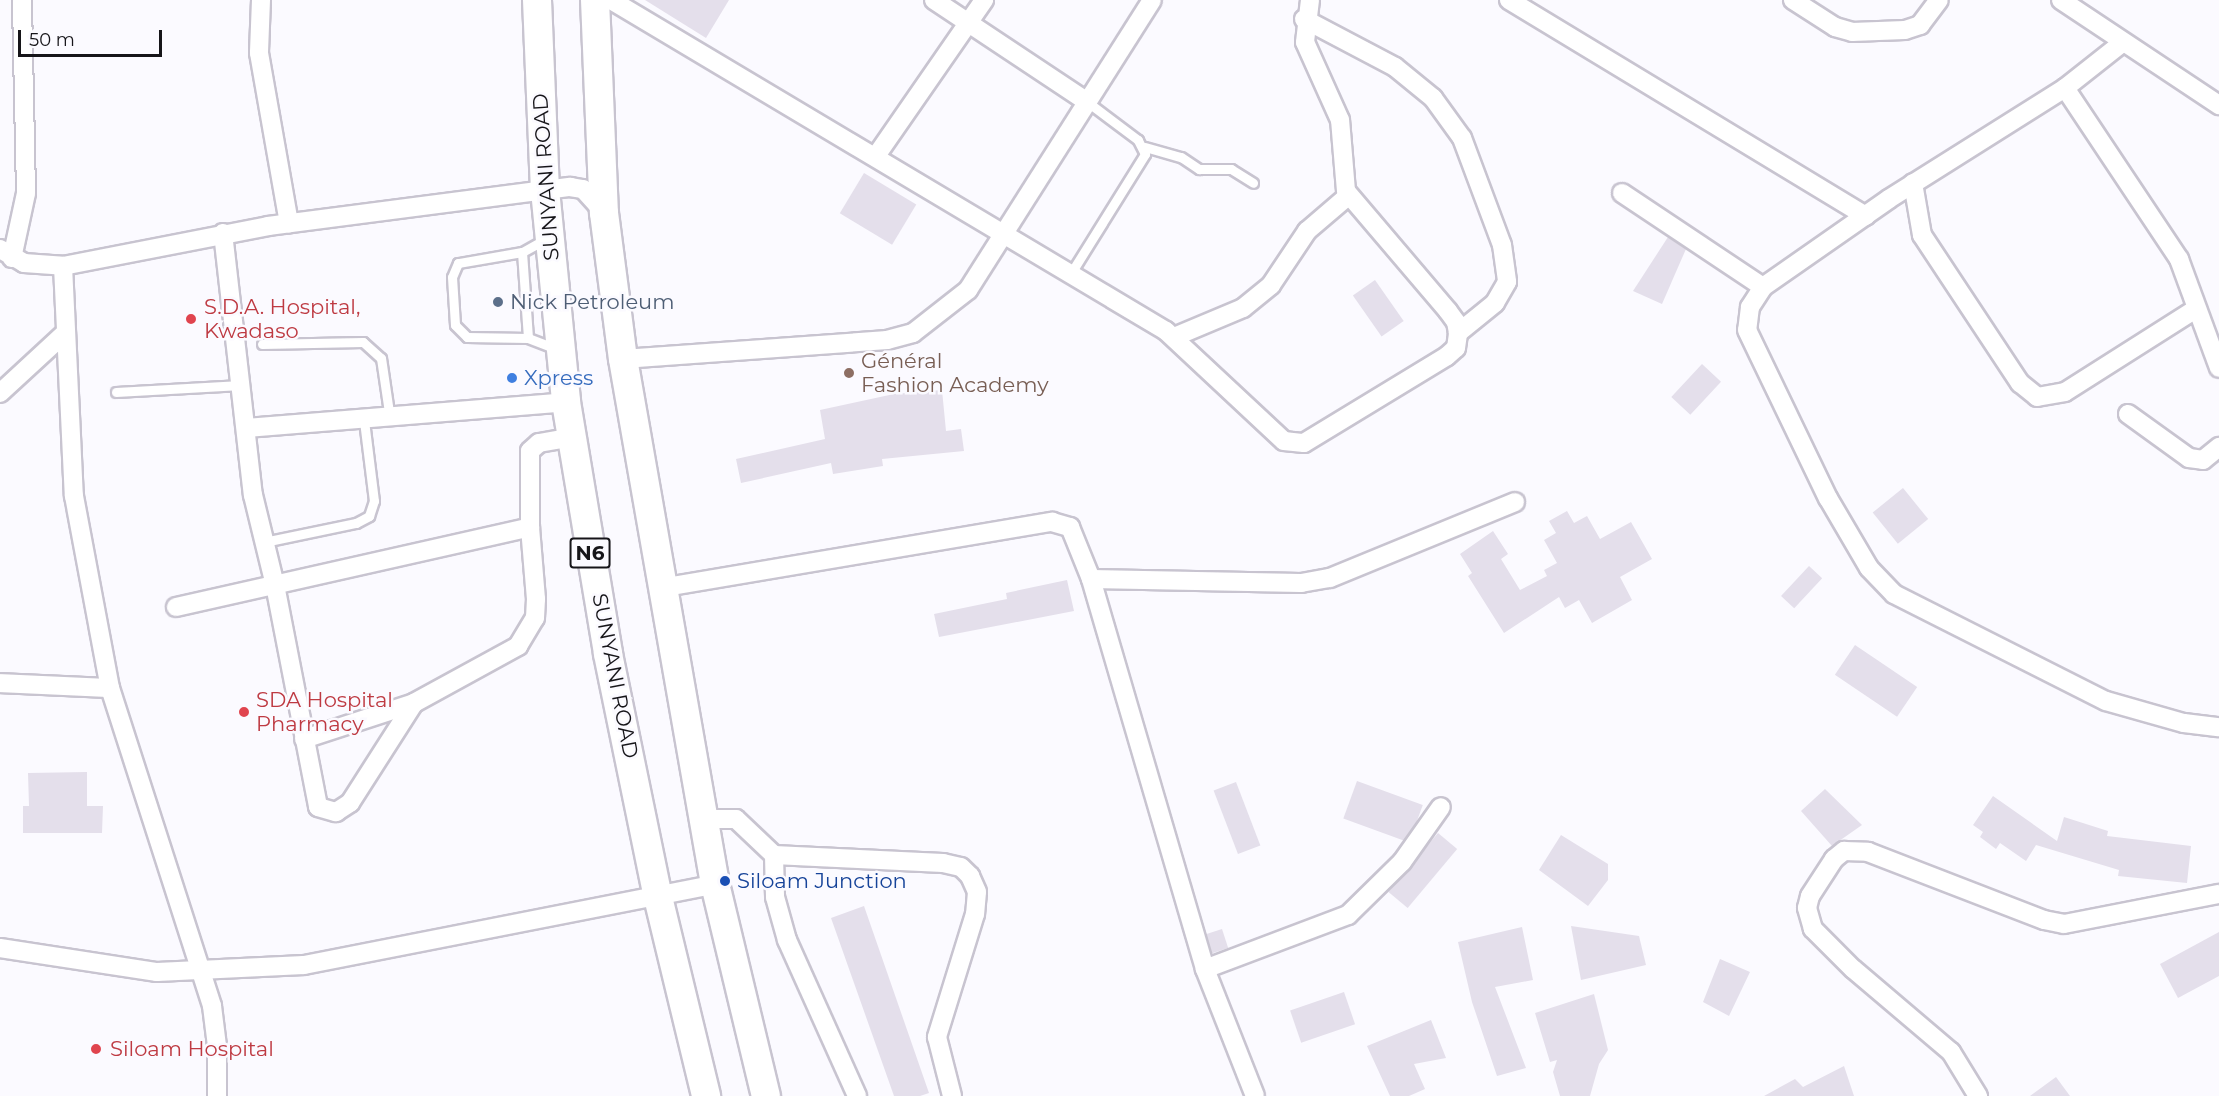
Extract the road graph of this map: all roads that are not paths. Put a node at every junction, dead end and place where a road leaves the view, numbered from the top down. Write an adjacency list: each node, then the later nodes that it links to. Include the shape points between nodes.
1 (22, 0): 34 (street, via 26,193)
2 (261, 0): 29 (street, via 259,53)
3 (537, 0): 24 (main road, SUNYANI ROAD / N6)
4 (594, 0): 27 (main road)
5 (612, 0): 21 (street)
6 (934, 0): 15 (street)
7 (984, 0): 15 (street)
8 (1152, 0): 18 (street)
9 (1310, 0): 14 (street)
10 (1509, 0): 28 (street)
11 (1793, 0): 12 (street, via 1835,27 1852,32 1905,30 1920,25)
12 (1939, 0)
13 (2061, 0): 16 (street)
14 (1304, 19): 26 (street, via 1305,42 1340,120); 40 (street, via 1395,67 1433,98 1462,138 1502,245 1507,282 1495,303)
15 (969, 24): 18 (street); 21 (street)
16 (2122, 43): 17 (street); 19 (street)
17 (2065, 88): 23 (street); 38 (street, via 2169,243 2186,277)
18 (1086, 101): 20 (lane); 30 (street)
19 (2219, 105)
20 (1145, 147): 22 (lane, via 1180,157 1199,169 1231,169); 36 (lane, via 1142,162)
21 (876, 156): 30 (street)
22 (1253, 183)
23 (1913, 183): 28 (street); 38 (street, via 1922,235 2019,383 2037,397 2066,392)
24 (545, 190): 27 (street, via 583,189); 29 (street); 32 (main road, SUNYANI ROAD / N6)
25 (1622, 193): 37 (street)
26 (1348, 196): 40 (street, via 1448,311); 41 (street, via 1307,231 1270,285 1243,308)
27 (604, 213): 45 (main road)
28 (1866, 216): 37 (street)
29 (288, 223): 31 (street)
30 (1004, 232): 36 (street); 45 (street, via 968,290 903,338)
31 (223, 233): 35 (street); 47 (street)
32 (549, 233): 33 (lane, via 542,243); 44 (main road, SUNYANI ROAD / N6)
33 (522, 252): 42 (lane); 42 (lane, via 458,263 452,277 454,325 459,333 474,339)
34 (6, 254): 35 (street)
35 (63, 266): 39 (street)
36 (1071, 273): 41 (street)
37 (1763, 287): 67 (street, via 1750,307 1747,330 1763,369 1827,498 1869,568 1894,594 2106,701 2184,723)
38 (2194, 310): 46 (street)
39 (65, 333): 49 (street); 65 (street, via 71,478)
40 (1458, 333): 41 (street, via 1456,348 1447,356 1304,443 1284,441)
41 (1174, 337)
42 (528, 338): 44 (lane)
43 (262, 344): 52 (lane, via 363,342 381,358)
44 (561, 352): 50 (main road, SUNYANI ROAD / N6)
45 (623, 359): 62 (main road)
46 (2219, 368)
47 (241, 385): 48 (lane); 54 (street)
48 (116, 392)
49 (0, 393)
50 (566, 402): 52 (street); 55 (main road, SUNYANI ROAD / N6)
51 (2128, 414): 56 (street, via 2189,458 2203,460)
52 (390, 419): 53 (street)
53 (364, 421): 54 (street); 59 (lane, via 374,501 369,516 356,523)
54 (246, 428): 59 (street, via 253,495)
55 (572, 437): 58 (street, via 538,443 530,451); 74 (main road, SUNYANI ROAD / N6, via 608,654)
56 (2219, 447)
57 (1515, 502): 60 (street, via 1330,578 1301,583)
58 (530, 527): 61 (street); 66 (street, via 536,599 535,618 528,634 518,646)
59 (264, 542): 61 (street)
60 (1091, 579): 62 (street, via 1075,532 1052,522); 76 (street)
61 (275, 585): 63 (street); 68 (street)
62 (660, 588): 70 (main road)
63 (176, 607)
64 (2, 678): 65 (street)
65 (110, 688): 77 (street, via 176,902)
66 (414, 704): 68 (street); 68 (street, via 344,810 326,812 318,807)
67 (2219, 727)
68 (304, 739)
69 (1441, 807): 76 (street, via 1402,862 1348,915)
70 (703, 819): 71 (street, via 736,819); 72 (main road)
71 (774, 855): 81 (street, via 775,897 787,940); 82 (street, via 943,863 961,867 970,876 977,892 975,914 937,1037)
72 (715, 884): 74 (street); 80 (main road)
73 (2219, 894): 84 (street, via 2064,924 2044,920 1868,852 1844,851 1834,859 1810,896 1807,908 1813,928 1852,969 1951,1052)
74 (658, 897): 77 (street, via 331,961); 79 (main road, SUNYANI ROAD / N6)
75 (0, 948): 77 (street, via 157,972)
76 (1205, 969): 83 (street)
77 (204, 972): 78 (street, via 217,1046)
78 (217, 1096)
79 (706, 1096)
80 (766, 1096)
81 (857, 1096)
82 (952, 1096)
83 (1255, 1096)
84 (1977, 1096)

